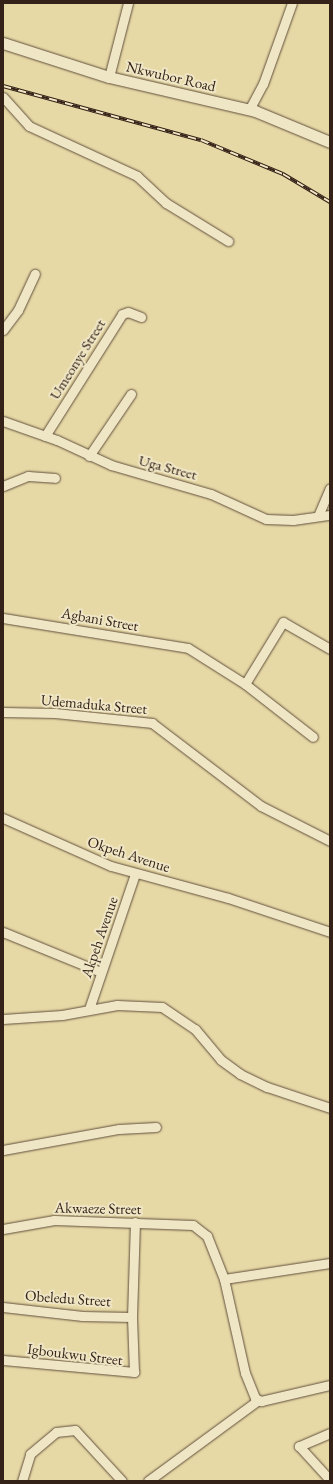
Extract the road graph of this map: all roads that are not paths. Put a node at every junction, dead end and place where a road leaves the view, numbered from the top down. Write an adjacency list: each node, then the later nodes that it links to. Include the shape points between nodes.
1 (128, 3): 4 (street)
2 (292, 3): 6 (street, via 263,84)
3 (3, 43): 4 (street, Nkwubor Road)
4 (110, 77): 6 (street, Nkwubor Road)
5 (3, 97): 8 (street, via 29,126 125,170 166,203)
6 (249, 110): 7 (street, Nkwubor Road)
7 (330, 142)
8 (228, 241)
9 (35, 274): 11 (street, via 18,310)
10 (141, 317): 14 (street, Umeonye Street, via 128,312 122,314)
11 (3, 330)
12 (131, 394): 15 (street)
13 (3, 421): 14 (street, Uga Street)
14 (45, 436): 15 (street, Uga Street)
15 (89, 456): 20 (street, Uga Street, via 211,494 266,518)
16 (55, 478): 17 (street, via 28,476)
17 (3, 486)
18 (330, 488): 20 (street)
19 (330, 515): 20 (street, Uga Street)
20 (318, 516)
21 (3, 618): 23 (street, Agbani Street, via 192,649)
22 (330, 649): 23 (street, via 283,622)
23 (245, 684): 25 (street)
24 (3, 712): 27 (street, Udemaduka Street, via 55,713 152,723 178,740 261,806)
25 (313, 737)
26 (3, 818): 28 (street, Okpeh Avenue, via 87,857)
27 (330, 841)
28 (135, 874): 30 (street, Okpeh Avenue, via 228,898); 31 (street, Akpeh Avenue)
29 (3, 932): 31 (street)
30 (330, 932)
31 (101, 972): 32 (street, Akpeh Avenue)
32 (89, 1009): 33 (street); 34 (street, via 136,1004 162,1007 195,1029 221,1060 240,1074 267,1087)
33 (3, 1019)
34 (330, 1108)
35 (156, 1127): 36 (street, via 119,1129)
36 (3, 1150)
37 (135, 1222): 38 (street, Akwaeze Street, via 54,1220); 40 (street, Akwaeze Street, via 193,1225 207,1236); 42 (street)
38 (3, 1229)
39 (330, 1263): 40 (street)
40 (224, 1279): 45 (street, via 245,1373)
41 (3, 1307): 42 (street, Obeledu Street, via 82,1316)
42 (132, 1316): 43 (street, Igboukwu Street, via 136,1366 130,1375)
43 (3, 1360)
44 (330, 1385): 45 (street)
45 (257, 1400): 50 (street)
46 (330, 1433): 47 (street, via 299,1446)
47 (330, 1480)
48 (22, 1481): 49 (street, via 30,1454 56,1432 75,1430)
49 (122, 1481)
50 (148, 1481)

